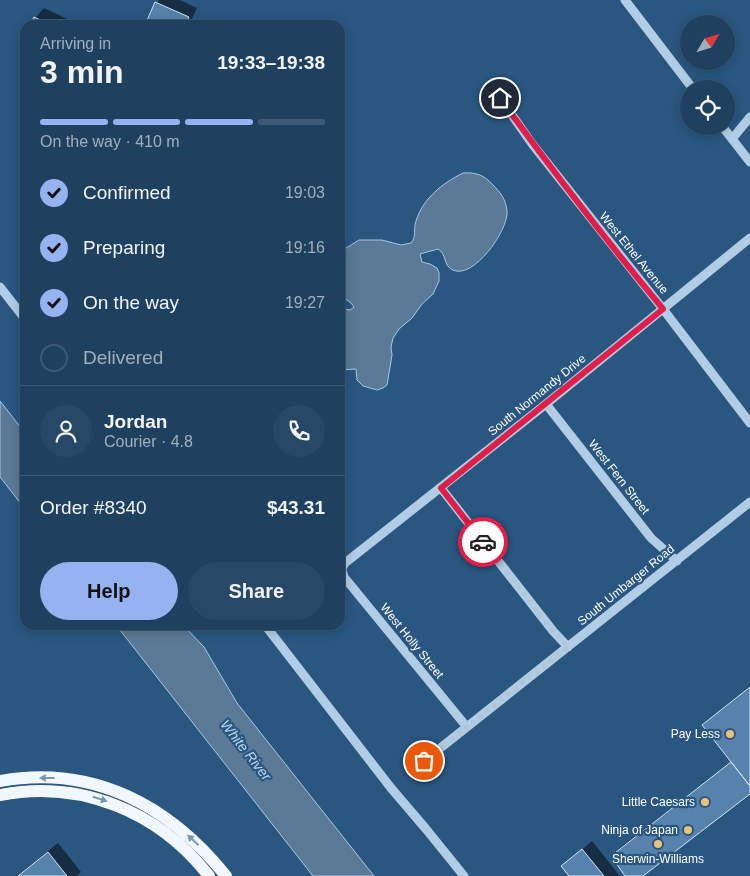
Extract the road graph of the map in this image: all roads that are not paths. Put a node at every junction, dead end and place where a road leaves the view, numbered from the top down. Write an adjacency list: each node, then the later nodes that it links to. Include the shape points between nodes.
1 (625, 0): 2 (street)
2 (686, 80)
3 (500, 98): 10 (street, West Ethel Avenue)
4 (750, 117): 6 (street)
5 (729, 135): 6 (street)
6 (732, 139): 7 (street)
7 (750, 162)
8 (750, 238): 10 (street, South Normandy Drive)
9 (0, 287): 11 (street)
10 (663, 309): 12 (street, South Normandy Drive); 13 (street, West Ethel Avenue)
11 (20, 313)
12 (546, 404): 14 (street, South Normandy Drive); 16 (street, West Fern Street, via 651,538)
13 (750, 423)
14 (441, 488): 17 (street, South Normandy Drive); 20 (street)
15 (750, 502): 16 (street, South Umbarger Road)
16 (676, 561): 20 (street, South Umbarger Road)
17 (345, 563)
18 (345, 578): 21 (street, West Holly Street)
19 (269, 630): 27 (street, via 391,788)
20 (568, 647): 21 (street, South Umbarger Road)
21 (466, 726): 22 (street, South Umbarger Road)
22 (424, 761)
23 (0, 782): 26 (main road, one-way to 23, via 186,833 127,795 83,781 59,778)
24 (0, 794): 25 (main road, one-way to 25, via 58,791 122,807 172,838)
25 (209, 876)
26 (226, 876)
27 (464, 876)

